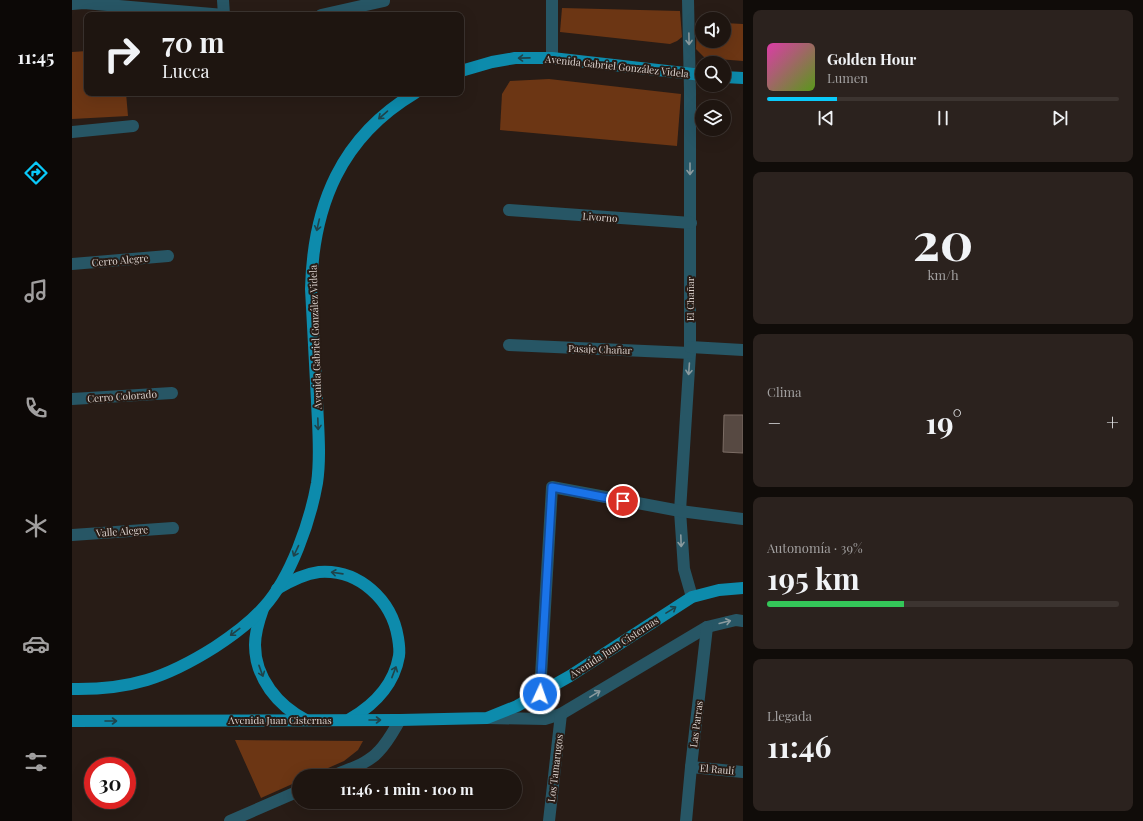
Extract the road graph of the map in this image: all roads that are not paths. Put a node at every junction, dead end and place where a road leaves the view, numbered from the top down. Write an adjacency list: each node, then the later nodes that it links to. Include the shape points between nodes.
1 (223, 0): 7 (street)
2 (384, 0): 8 (street)
3 (552, 0): 9 (street)
4 (688, 0): 11 (street, El Chañar, one-way to 11)
5 (72, 4): 6 (street)
6 (186, 12)
7 (224, 12)
8 (334, 12)
9 (552, 58): 10 (main road, Avenida Gabriel González Videla, one-way to 10, via 492,62); 11 (main road, Avenida Gabriel González Videla)
10 (464, 70)
11 (689, 74): 12 (main road, Avenida Gabriel González Videla); 19 (street, El Chañar, one-way to 19)
12 (695, 74)
13 (731, 77): 14 (main road)
14 (743, 78)
15 (410, 96): 32 (main road, Avenida Gabriel González Videla, one-way to 32, via 384,114 357,142 334,180 319,222 312,267 318,468 299,546)
16 (133, 126): 17 (street)
17 (72, 132)
18 (509, 210): 19 (street, Livorno)
19 (691, 223): 23 (street, El Chañar)
20 (168, 256): 21 (street, Cerro Alegre)
21 (72, 264)
22 (509, 345): 23 (street, Pasaje Chañar)
23 (690, 350): 24 (street, Pasaje Chañar); 27 (street, El Chañar, one-way to 27)
24 (743, 350)
25 (172, 393): 26 (street, Cerro Colorado)
26 (72, 399)
27 (680, 511): 28 (street); 33 (street, El Chañar, one-way to 33, via 684,569); 38 (street, via 552,487)
28 (743, 519)
29 (173, 528): 30 (street, Valle Alegre)
30 (72, 535)
31 (743, 588): 33 (main road, Avenida Juan Cisternas, via 719,590)
32 (277, 589): 34 (main road, Avenida Gabriel González Videla); 42 (main road, one-way to 32, via 371,706 390,683 400,655 397,630 392,616 375,593 347,575 327,572 309,574)
33 (692, 597): 38 (main road, Avenida Juan Cisternas, one-way to 33)
34 (264, 606): 37 (main road, one-way to 37, via 223,642 177,670 133,684); 41 (main road, one-way to 41, via 256,629 255,644 261,674 274,696 284,706)
35 (743, 620): 36 (street, Avenida Juan Cisternas, one-way to 35)
36 (708, 627): 39 (street, Avenida Juan Cisternas, one-way to 36); 45 (street, Las Parras)
37 (72, 689)
38 (540, 694): 40 (main road, Avenida Juan Cisternas)
39 (561, 714): 40 (street, Avenida Juan Cisternas, via 545,719); 50 (street, Los Tamarugos)
40 (487, 718): 43 (main road, Avenida Juan Cisternas)
41 (308, 720): 42 (main road, Avenida Juan Cisternas); 44 (main road, Avenida Juan Cisternas, one-way to 41)
42 (349, 720): 43 (main road, Avenida Juan Cisternas, one-way to 43)
43 (400, 720): 46 (street, via 379,752)
44 (72, 722)
45 (691, 767): 47 (street, El Raulí); 51 (street, Las Parras)
46 (349, 769)
47 (743, 772)
48 (292, 794): 49 (street)
49 (230, 821)
50 (549, 821)
51 (686, 821)

